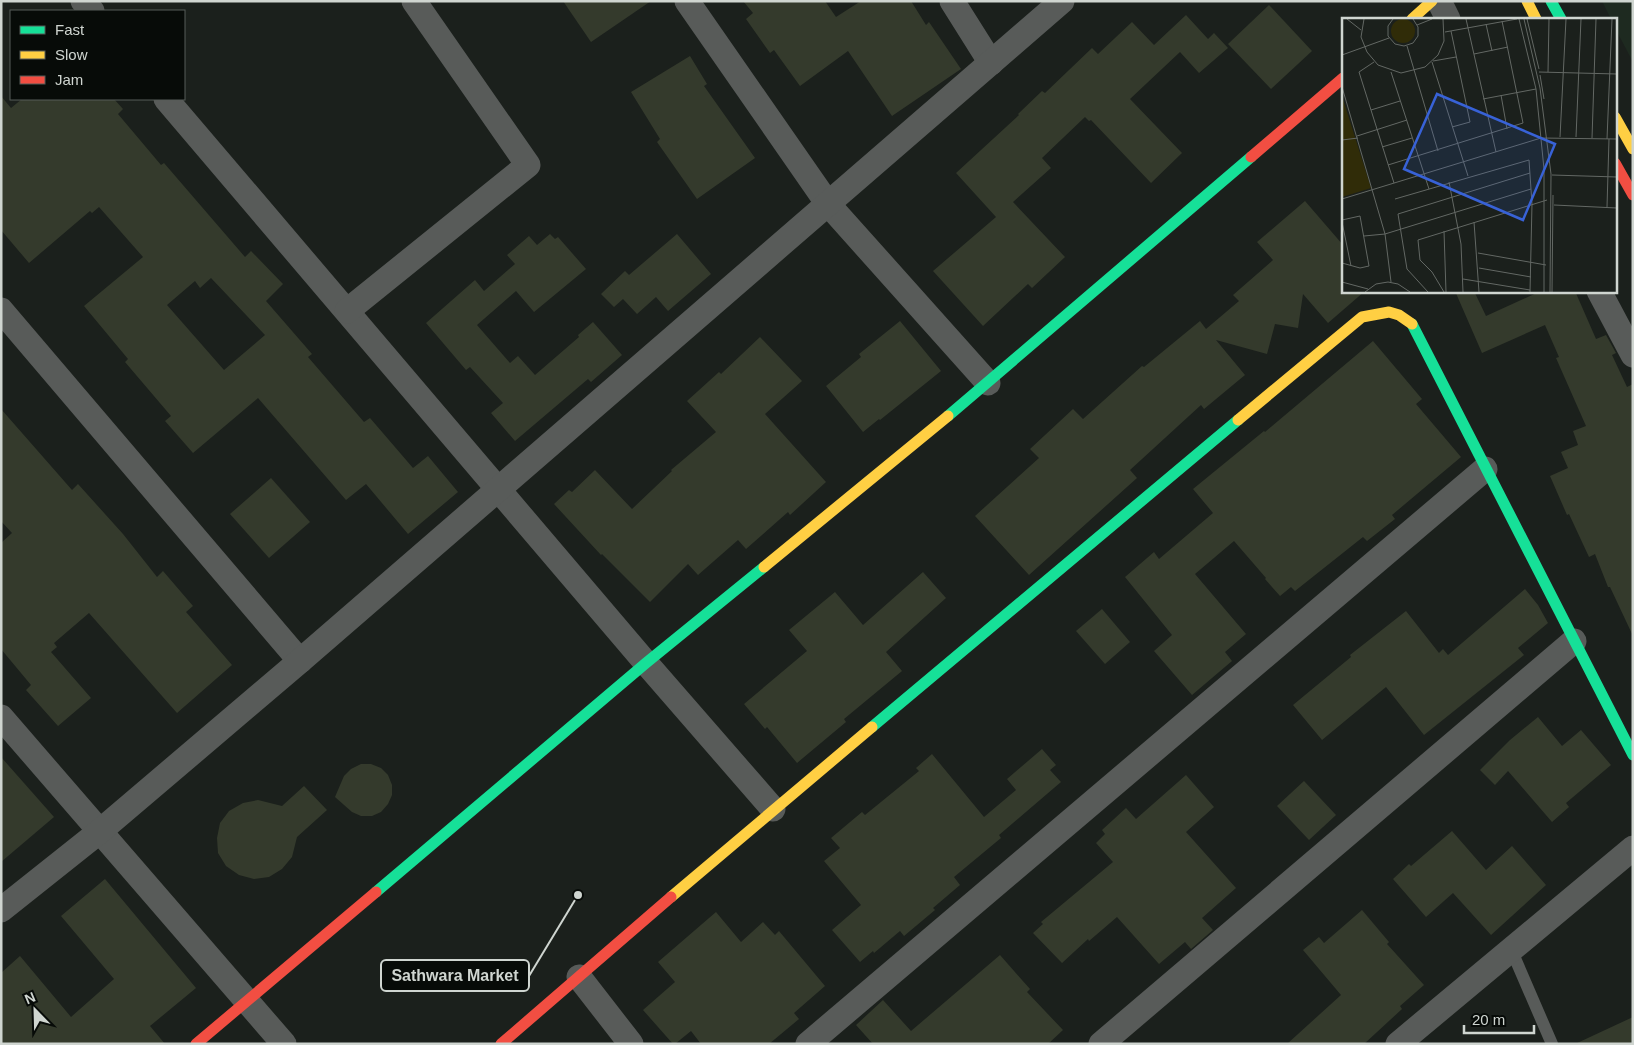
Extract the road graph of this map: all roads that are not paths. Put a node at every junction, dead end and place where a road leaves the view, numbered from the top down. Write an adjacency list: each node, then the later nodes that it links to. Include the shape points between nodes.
1 (414, 1): 23 (street, via 528,164)
2 (687, 1): 20 (street)
3 (952, 1): 13 (street)
4 (1062, 1): 13 (street)
5 (1432, 1): 9 (street)
6 (1439, 1): 10 (street)
7 (1527, 1): 11 (street)
8 (1551, 1): 12 (street)
9 (1413, 18)
10 (1448, 18)
11 (1536, 18)
12 (1560, 18)
13 (991, 63): 20 (street)
14 (1342, 79): 25 (street)
15 (167, 100): 23 (street)
16 (1616, 119): 17 (street)
17 (1633, 149)
18 (1616, 165): 19 (street)
19 (1633, 195)
20 (828, 204): 25 (street); 27 (street)
21 (1599, 292): 24 (street)
22 (1, 310): 29 (street)
23 (347, 312): 27 (street)
24 (1633, 355)
25 (988, 383): 30 (street)
26 (1485, 469): 28 (street); 33 (street, via 1412,324 1400,314 1382,311 1362,317); 44 (street)
27 (498, 490): 29 (street); 30 (street)
28 (1574, 641): 32 (street); 45 (street)
29 (300, 661): 34 (street)
30 (646, 663): 33 (street); 39 (street)
31 (1, 717): 34 (street)
32 (1633, 755)
33 (773, 809): 38 (street)
34 (99, 832): 36 (street); 39 (street)
35 (1633, 848): 37 (street)
36 (1, 910)
37 (1511, 949): 46 (street); 47 (lane)
38 (579, 977): 42 (street); 43 (street)
39 (246, 1001): 40 (street); 41 (street)
40 (196, 1044)
41 (284, 1044)
42 (502, 1044)
43 (631, 1044)
44 (808, 1044)
45 (1101, 1044)
46 (1398, 1044)
47 (1552, 1044)

